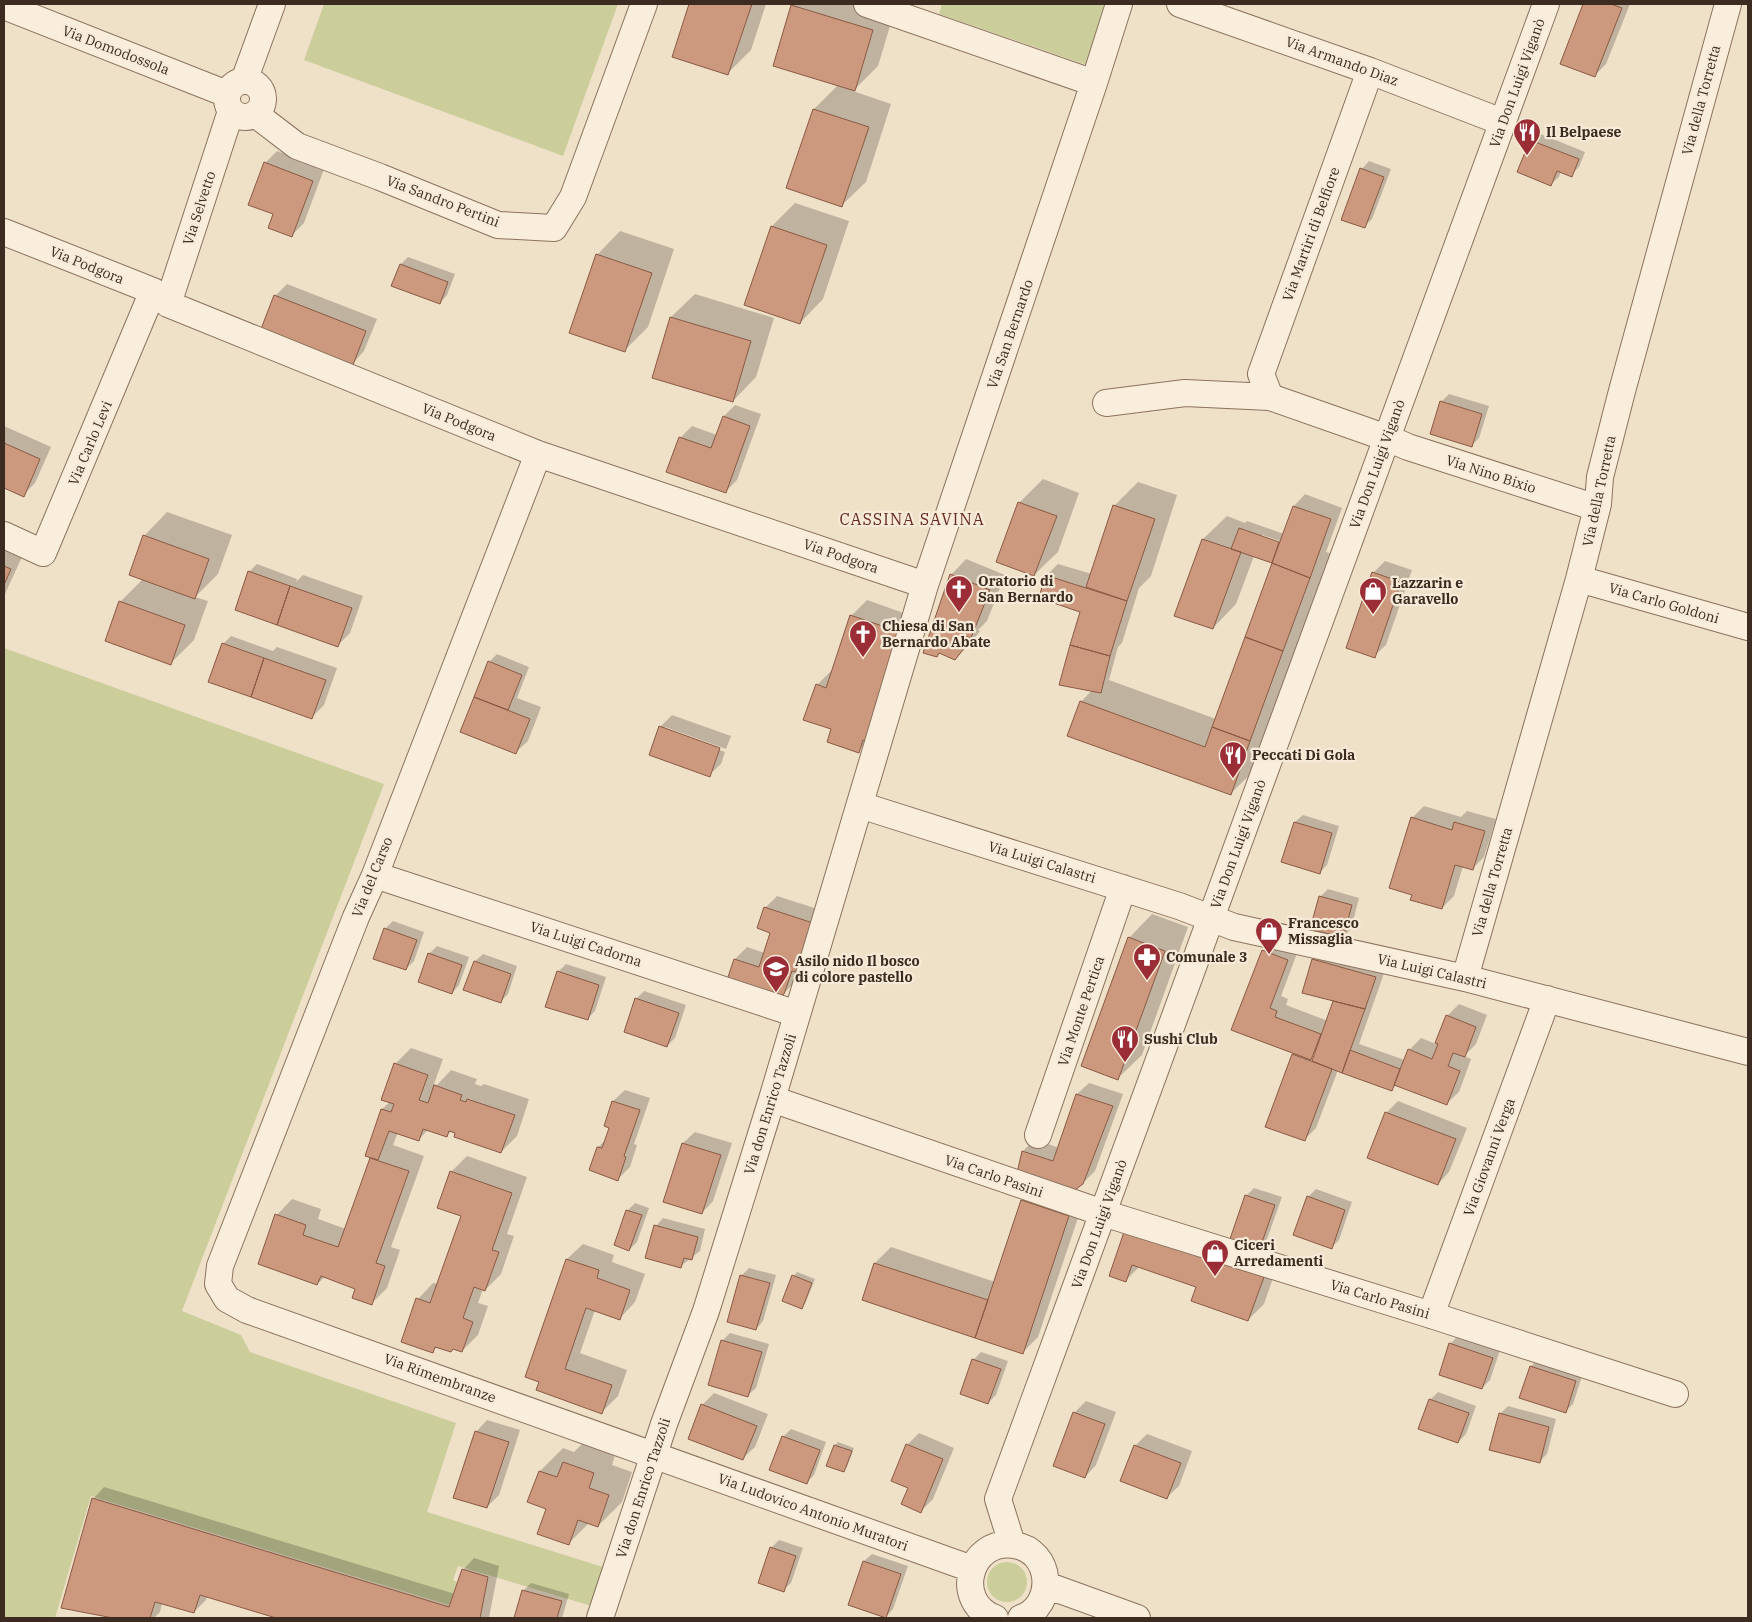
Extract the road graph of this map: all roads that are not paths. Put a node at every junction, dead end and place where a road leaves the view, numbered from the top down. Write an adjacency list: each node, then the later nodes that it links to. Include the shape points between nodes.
1 (272, 4): 11 (street, Via Selvetto)
2 (644, 4): 11 (street, Via Sandro Pertini, via 573,197 554,228 498,225 296,146)
3 (867, 4): 10 (street)
4 (1119, 4): 10 (street, Via San Bernardo)
5 (1180, 4): 9 (street, Via Armando Diaz)
6 (1546, 4): 12 (street, Via Don Luigi Viganò)
7 (1728, 4): 19 (street, Via della Torretta, via 1619,400 1600,477)
8 (4, 6): 11 (street, Via Domodossola)
9 (1370, 71): 12 (street, Via Armando Diaz); 15 (street, Via Martiri di Belfiore)
10 (1094, 83): 22 (street, Via San Bernardo)
11 (239, 100): 14 (street, Via Selvetto)
12 (1502, 122): 17 (street, Via Don Luigi Viganò)
13 (4, 232): 14 (street, Via Podgora)
14 (160, 298): 18 (street, Via Podgora); 20 (street, Via Carlo Levi, via 43,553)
15 (1265, 386): 16 (street, Via Nino Bixio); 17 (street, Via Nino Bixio)
16 (1106, 403)
17 (1387, 438): 19 (street, Via Nino Bixio); 27 (street, Via Don Luigi Viganò)
18 (538, 454): 22 (street, Via Podgora); 25 (street, Via del Carso)
19 (1597, 508): 21 (street, Via della Torretta)
20 (4, 535)
21 (1579, 579): 23 (street, Via Carlo Goldoni); 28 (street, Via della Torretta)
22 (926, 585): 24 (street, Via don Enrico Tazzoli)
23 (1748, 627)
24 (860, 805): 26 (street, Via Luigi Calastri); 30 (street, Via don Enrico Tazzoli)
25 (375, 875): 30 (street, Via Luigi Cadorna); 35 (street, Via del Carso, via 220,1266 218,1284)
26 (1123, 888): 27 (street, Via Luigi Calastri); 33 (street, Via Monte Pertica)
27 (1210, 919): 28 (street, Via Luigi Calastri); 34 (street, Via Don Luigi Viganò)
28 (1465, 978): 29 (street, Via Luigi Calastri)
29 (1547, 999): 31 (street, Via Luigi Calastri); 36 (street, Via Giovanni Verga)
30 (797, 1014): 32 (street, Via don Enrico Tazzoli)
31 (1748, 1052)
32 (772, 1100): 34 (street, Via Carlo Pasini); 38 (street, Via don Enrico Tazzoli, via 706,1311)
33 (1038, 1135)
34 (1103, 1214): 36 (street, Via Carlo Pasini); 39 (street, Via Don Luigi Viganò, via 998,1499)
35 (227, 1299): 38 (street, Via Rimembranze, via 248,1310)
36 (1431, 1315): 37 (street, Via Carlo Pasini)
37 (1675, 1394)
38 (655, 1455): 40 (street, Via Ludovico Antonio Muratori); 43 (street, Via don Enrico Tazzoli)
39 (1012, 1544): 40 (street, via 988,1550); 41 (street, via 1028,1550 1040,1561)
40 (972, 1568): 42 (street, via 971,1594)
41 (1046, 1585): 44 (street, via 1037,1607); 45 (street)
42 (986, 1617)
43 (600, 1618)
44 (1021, 1618)
45 (1137, 1618)

